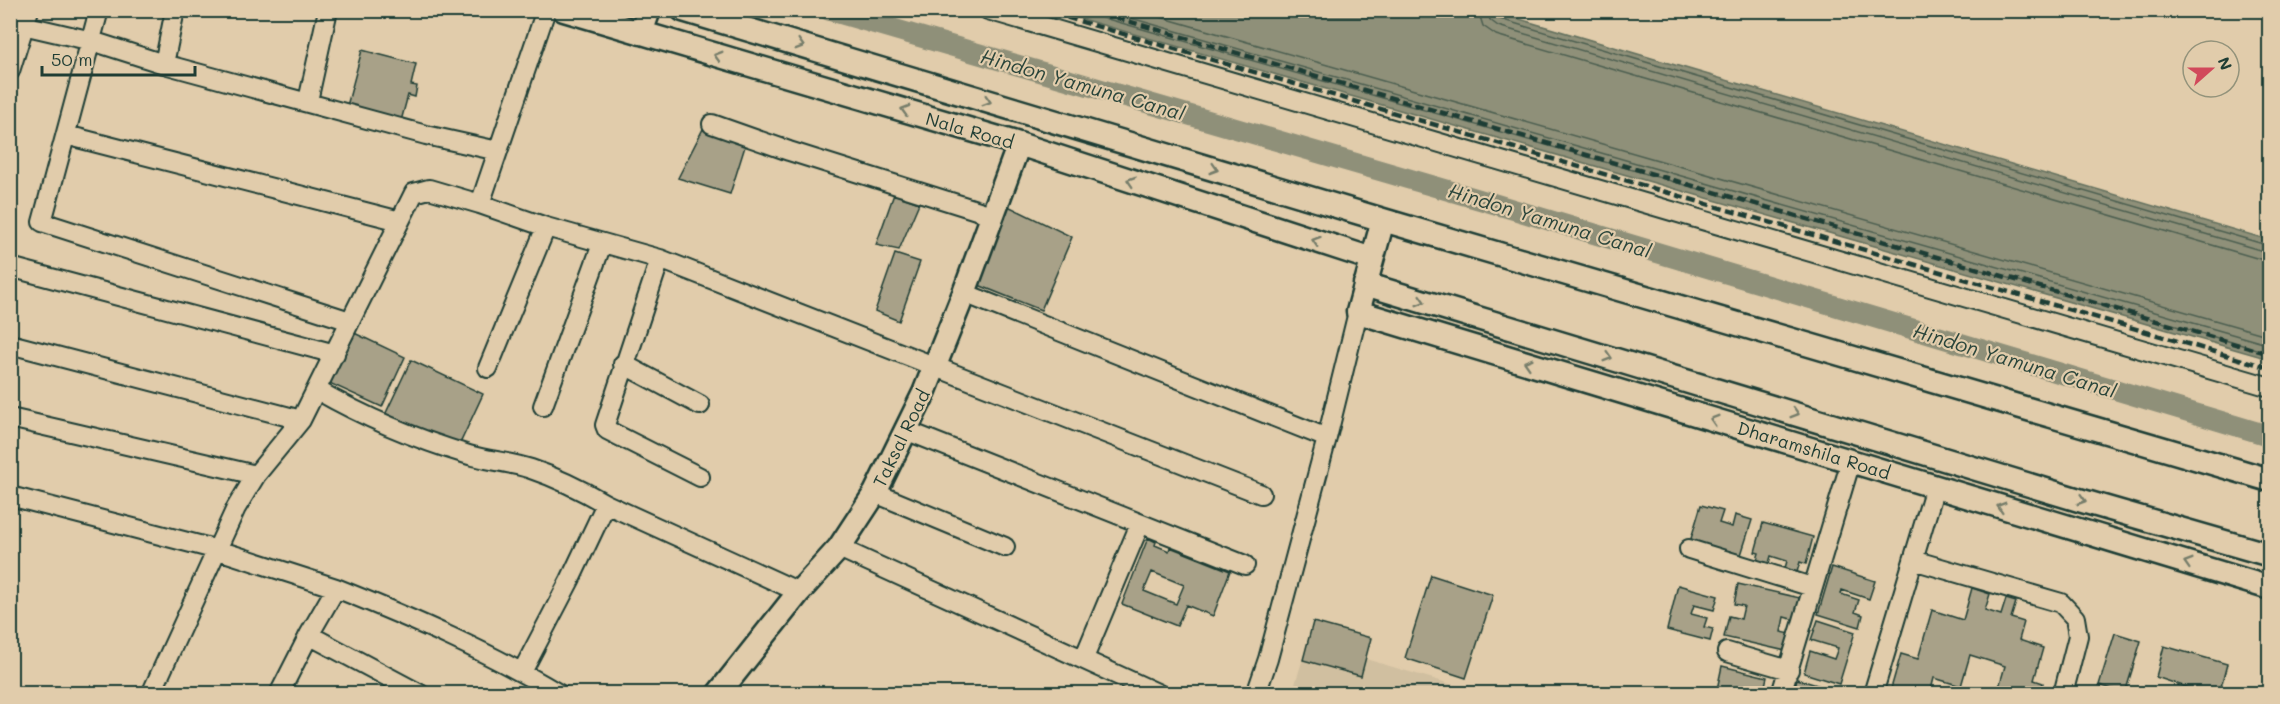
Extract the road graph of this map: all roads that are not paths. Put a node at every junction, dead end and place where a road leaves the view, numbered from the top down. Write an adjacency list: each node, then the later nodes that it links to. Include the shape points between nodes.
1 (99, 10): 11 (street)
2 (175, 10): 12 (street)
3 (328, 10): 14 (street)
4 (546, 10): 18 (street)
5 (564, 10): 10 (street, Nala Road)
6 (649, 10): 10 (street)
7 (683, 10): 21 (street, Nala Road, one-way to 21)
8 (988, 10): 37 (street)
9 (22, 20): 11 (street); 13 (street)
10 (641, 33): 17 (street, Nala Road, one-way to 10)
11 (92, 41): 12 (street); 16 (street)
12 (164, 64): 14 (street)
13 (10, 71)
14 (308, 102): 18 (street)
15 (712, 124): 20 (street)
16 (66, 135): 22 (street); 31 (street, via 42,222)
17 (1018, 144): 20 (street, Taksal Road); 26 (street, Nala Road, one-way to 17)
18 (498, 151): 19 (street)
19 (480, 204): 22 (street, via 423,189 414,193); 23 (street)
20 (992, 215): 29 (street, Taksal Road)
21 (1383, 220): 26 (street); 48 (street, Nala Road)
22 (400, 221): 31 (street)
23 (546, 227): 24 (street); 36 (street)
24 (602, 244): 25 (street); 40 (street)
25 (660, 259): 34 (street); 35 (street)
26 (1372, 259): 28 (street)
27 (10, 267): 33 (street)
28 (1365, 284): 30 (street); 59 (street, Dharamshila Road, one-way to 59)
29 (964, 293): 35 (street, Taksal Road); 44 (street)
30 (1358, 312): 44 (street); 45 (street, Dharamshila Road, one-way to 30)
31 (350, 321): 33 (street)
32 (10, 344): 42 (street)
33 (335, 354): 38 (street)
34 (623, 364): 39 (street); 47 (street, via 605,420 607,430)
35 (935, 366): 43 (street, Taksal Road); 51 (street)
36 (488, 368)
37 (2270, 387)
38 (317, 390): 42 (street); 53 (street, via 425,441 530,469)
39 (700, 405)
40 (543, 406)
41 (10, 418): 46 (street)
42 (302, 420): 46 (street)
43 (905, 430): 50 (street, Taksal Road); 54 (street)
44 (1327, 438): 78 (street)
45 (1851, 461): 49 (street, Dharamshila Road); 63 (street)
46 (256, 475): 58 (street, via 236,507)
47 (700, 477)
48 (2270, 480)
49 (1935, 487): 60 (street); 62 (street, Dharamshila Road, one-way to 49)
50 (875, 493): 55 (street); 56 (street, Taksal Road)
51 (1261, 494)
52 (10, 496): 58 (street)
53 (606, 504): 66 (street); 71 (street)
54 (1140, 524): 61 (street); 69 (street)
55 (1005, 547)
56 (839, 548): 66 (street, Taksal Road); 69 (street)
57 (1689, 549): 63 (street)
58 (218, 550): 64 (street); 72 (street)
59 (2259, 552): 62 (street)
60 (1913, 560): 80 (street); 81 (street, via 2061,603 2075,618 2078,636)
61 (1245, 565)
62 (2244, 580): 65 (street, Dharamshila Road)
63 (1812, 587): 70 (street)
64 (336, 588): 67 (street); 71 (street, via 427,625)
65 (2270, 588)
66 (799, 592): 76 (street, Taksal Road)
67 (309, 635): 73 (street); 74 (street)
68 (1727, 652): 70 (street)
69 (1084, 658): 77 (street)
70 (1789, 670): 79 (street)
71 (529, 682): 75 (street)
72 (151, 693)
73 (279, 693)
74 (420, 693)
75 (559, 693)
76 (718, 693)
77 (1159, 693)
78 (1256, 693)
79 (1781, 693)
80 (1873, 693)
81 (2063, 693)

